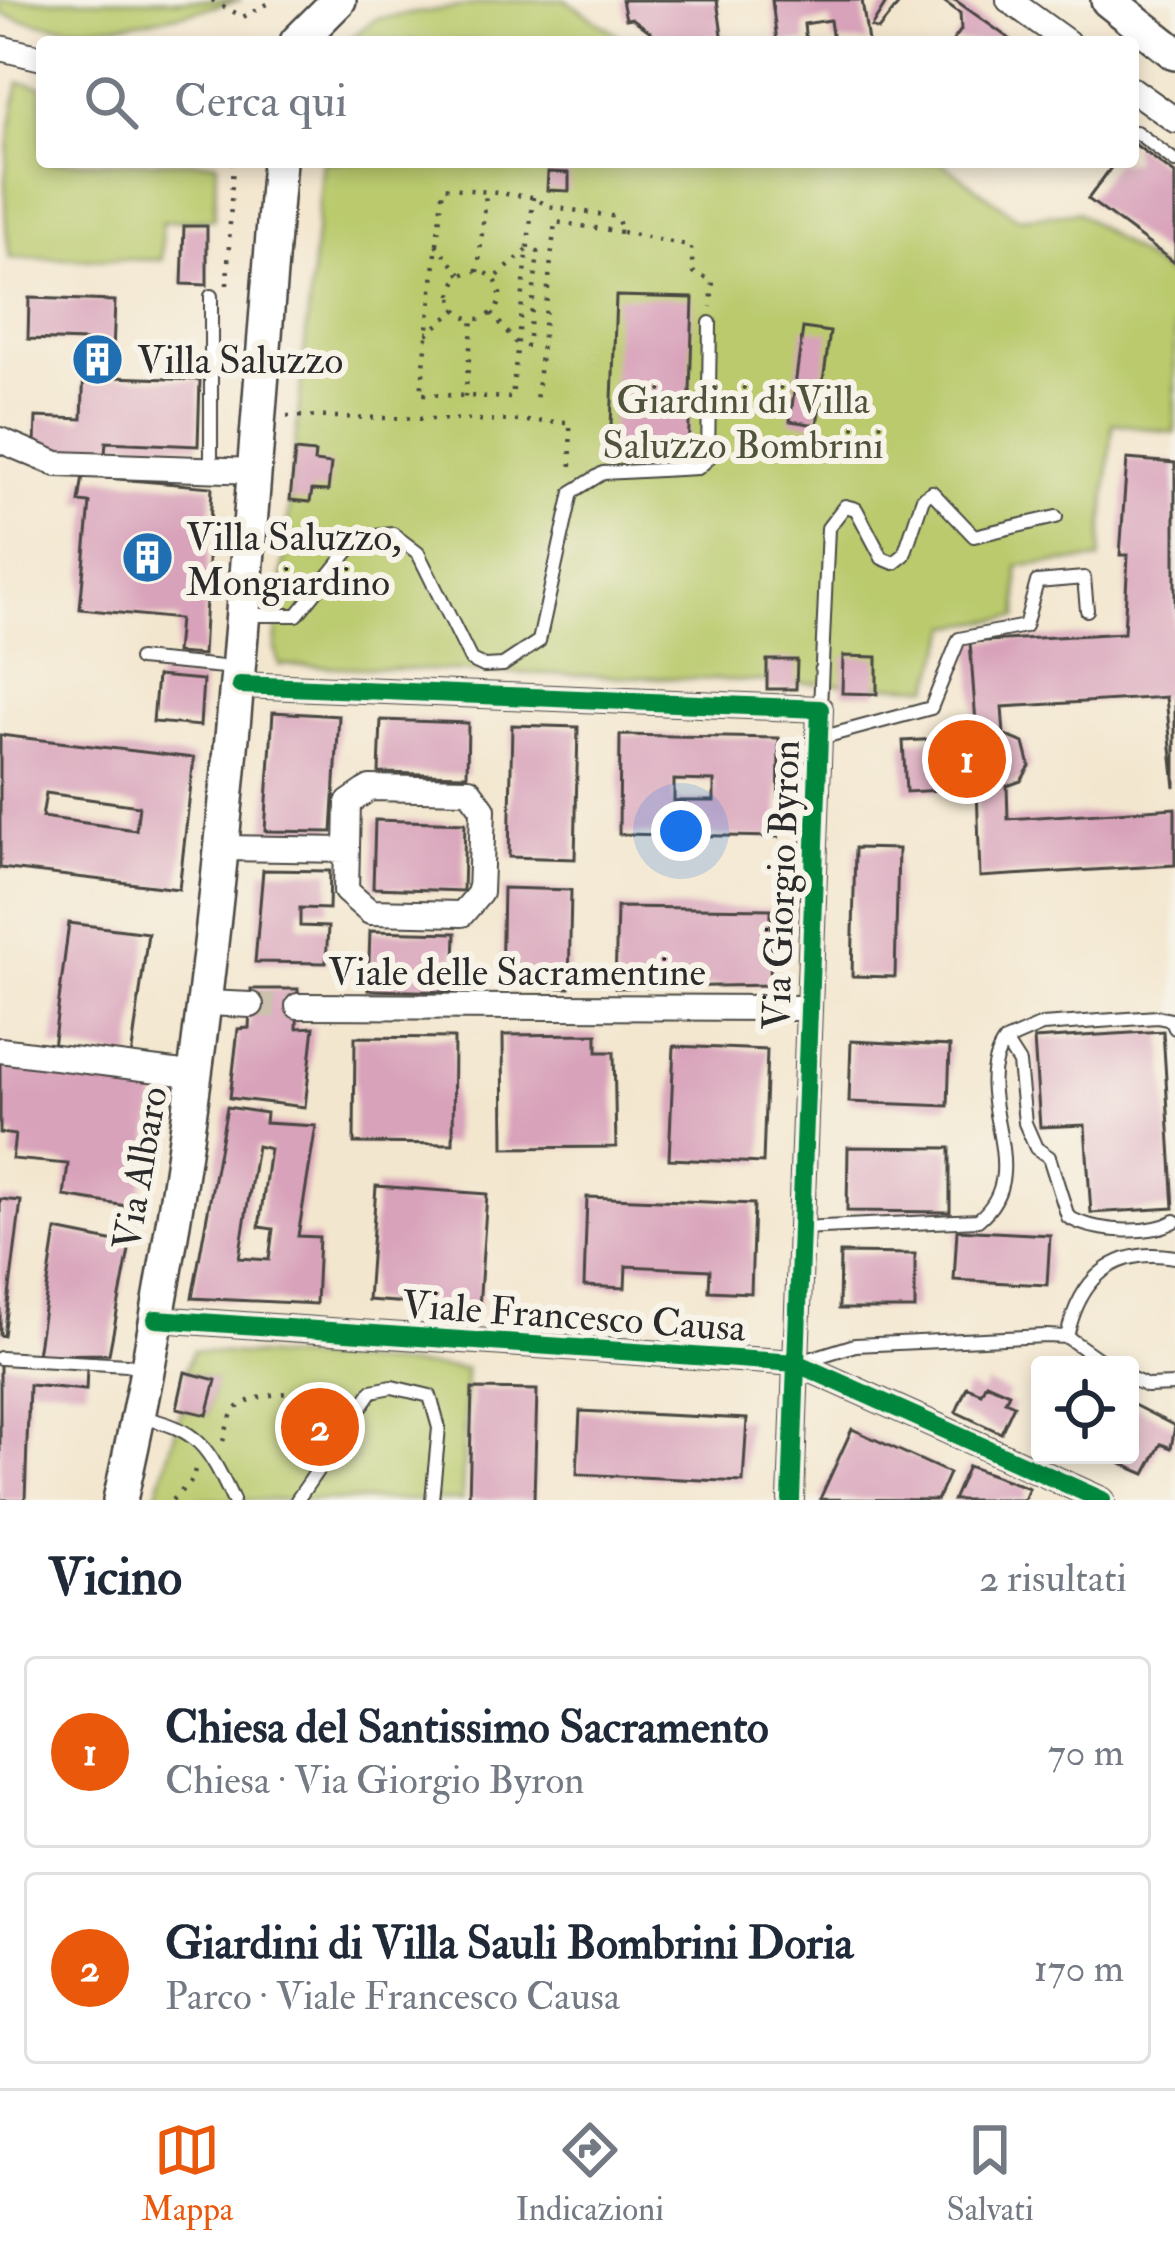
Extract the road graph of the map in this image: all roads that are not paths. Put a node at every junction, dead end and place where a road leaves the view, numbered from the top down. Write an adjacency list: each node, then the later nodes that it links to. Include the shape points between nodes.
1 (339, 0): 4 (main road)
2 (1009, 0): 5 (street)
3 (1108, 0): 7 (main road)
4 (303, 36)
5 (1059, 36)
6 (0, 48): 8 (street)
7 (1175, 52)
8 (36, 57)
9 (1139, 94): 10 (street)
10 (1175, 120)
11 (1139, 134): 12 (lane)
12 (1175, 161)
13 (279, 168): 18 (main road, Via Albaro)
14 (211, 296): 17 (lane)
15 (710, 323): 21 (lane, via 705,464 603,472 572,492 539,641 503,665 471,660 418,553 393,534 359,538 297,615)
16 (0, 440): 17 (street, via 57,464)
17 (211, 468): 18 (street)
18 (255, 471): 21 (main road, Via Albaro)
19 (1056, 517): 24 (lane, via 974,536 932,492 895,563 882,558 856,508 834,514)
20 (1087, 610): 25 (lane, via 1084,578 1037,582 1025,626 959,639 931,708)
21 (246, 615): 23 (main road, Via Albaro)
22 (139, 659): 23 (lane)
23 (240, 676): 24 (street, Via Giorgio Byron); 26 (main road, Via Albaro)
24 (820, 710): 25 (street, Via Giorgio Byron)
25 (820, 738): 31 (street, Via Giorgio Byron)
26 (225, 848): 27 (street); 28 (main road, Via Albaro)
27 (346, 850): 27 (street, via 348,803 370,788 470,790 483,808 480,893 462,914 370,912 346,891)
28 (208, 1003): 29 (street); 35 (main road, Via Albaro)
29 (251, 1005)
30 (298, 1006): 31 (street, Viale delle Sacramentine)
31 (808, 1008): 37 (street, Via Giorgio Byron)
32 (1175, 1028): 33 (lane, via 1157,1017 1042,1024)
33 (1005, 1041): 36 (lane, via 1016,1050 1025,1123 1048,1157 1067,1217 1087,1228 1163,1228); 37 (lane, via 991,1074 1006,1170 986,1214)
34 (0, 1050): 35 (street)
35 (198, 1075): 39 (main road, Via Albaro)
36 (1175, 1221)
37 (800, 1228): 43 (street, Via Giorgio Byron)
38 (1175, 1257): 40 (lane, via 1112,1264 1091,1276)
39 (156, 1319): 43 (street, Viale Francesco Causa); 44 (main road, Via Albaro)
40 (1066, 1337): 41 (lane); 43 (lane, via 855,1345)
41 (1094, 1356)
42 (0, 1358): 44 (lane)
43 (796, 1363): 52 (street, Via Giorgio Byron); 53 (street, Viale Francesco Causa)
44 (147, 1366): 47 (main road, Via Albaro)
45 (1139, 1382): 46 (lane)
46 (1175, 1385)
47 (139, 1417): 48 (main road, Via Albaro); 49 (lane, via 184,1426)
48 (120, 1500)
49 (233, 1500)
50 (298, 1500): 51 (lane, via 372,1391 392,1387 430,1396 439,1428)
51 (432, 1500)
52 (790, 1500)
53 (1102, 1500)

